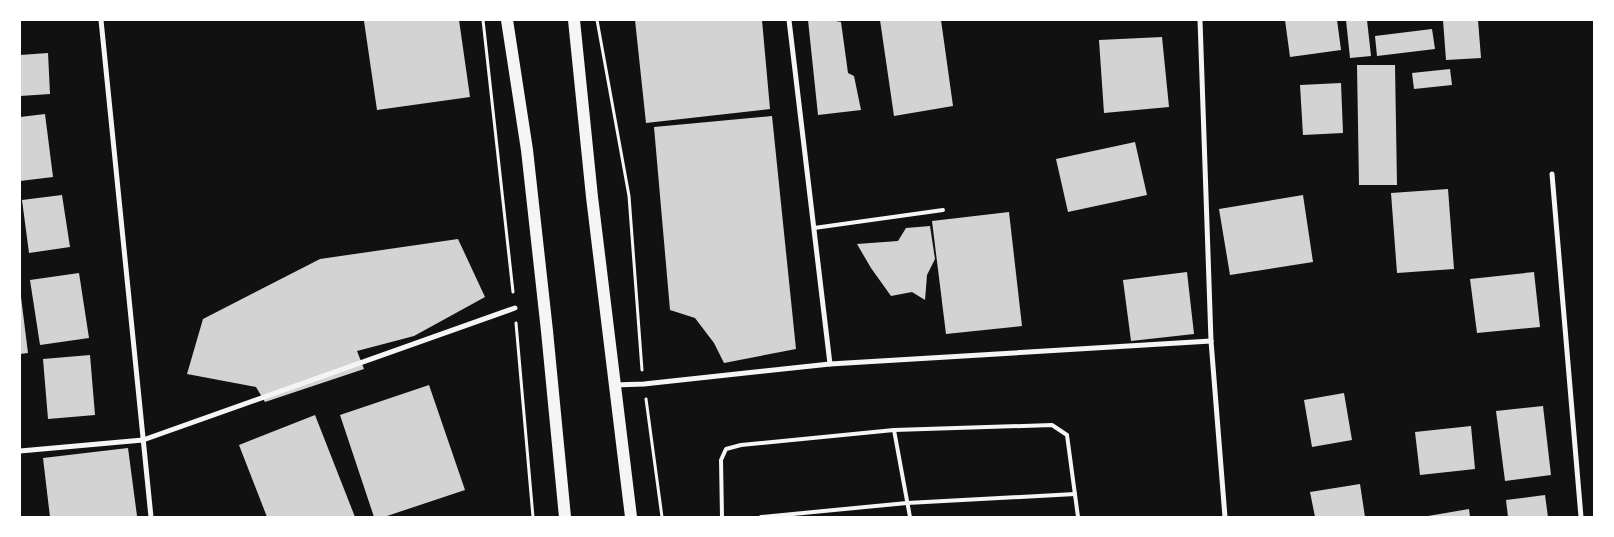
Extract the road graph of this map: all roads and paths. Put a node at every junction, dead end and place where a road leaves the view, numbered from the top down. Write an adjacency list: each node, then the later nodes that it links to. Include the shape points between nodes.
1 (101, 20): 17 (street)
2 (483, 20): 11 (path)
3 (507, 20): 23 (main road, via 527,150)
4 (574, 20): 15 (main road)
5 (597, 20): 14 (path, via 629,196)
6 (789, 20): 10 (street)
7 (1200, 20): 12 (street)
8 (1552, 174): 31 (street)
9 (943, 210): 10 (lane)
10 (814, 228): 13 (street)
11 (515, 308): 17 (street); 22 (path)
12 (1211, 341): 13 (street); 30 (street)
13 (830, 364): 14 (street)
14 (644, 384): 15 (street); 25 (path)
15 (614, 385): 24 (main road)
16 (894, 430): 19 (lane, via 1052,425 1067,435); 20 (lane); 26 (lane, via 741,445 726,450 721,460)
17 (143, 440): 18 (street); 21 (street)
18 (20, 451)
19 (1075, 494): 20 (lane); 29 (lane)
20 (907, 503): 27 (lane); 28 (lane)
21 (151, 517)
22 (534, 517)
23 (565, 517)
24 (631, 517)
25 (662, 517)
26 (722, 517)
27 (761, 517)
28 (910, 517)
29 (1078, 517)
30 (1225, 517)
31 (1581, 517)

